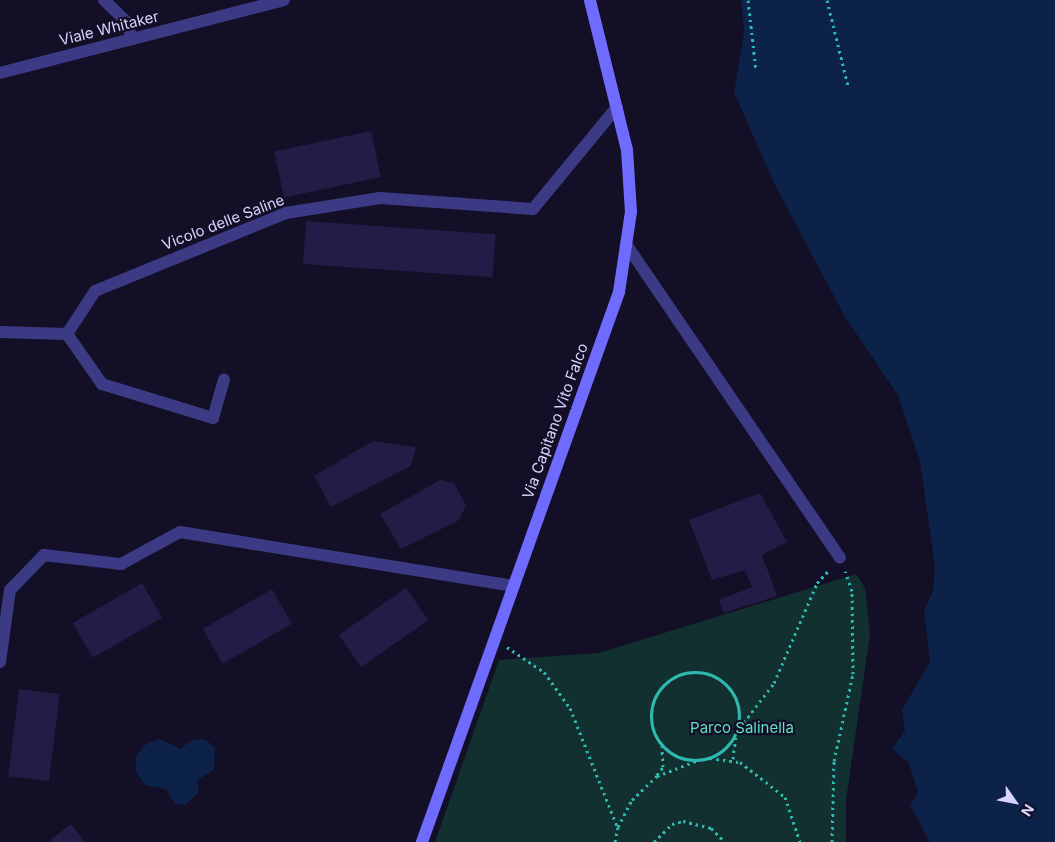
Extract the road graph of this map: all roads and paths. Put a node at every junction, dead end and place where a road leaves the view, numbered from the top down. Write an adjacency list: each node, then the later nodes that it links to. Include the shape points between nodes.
1 (104, 0): 6 (street, via 127,22)
2 (284, 0): 6 (street, Viale Whitaker)
3 (590, 0): 10 (street, Via Capitano Vito Falco)
4 (748, 0): 7 (path)
5 (828, 0): 9 (path)
6 (132, 39): 8 (street, Viale Whitaker)
7 (756, 70)
8 (0, 73)
9 (848, 86)
10 (617, 107): 11 (street, Via Capitano Vito Falco, via 629,185); 13 (street, Vicolo delle Saline, via 533,209 380,198 286,213 96,290)
11 (628, 247): 15 (street); 16 (street, Via Capitano Vito Falco, via 619,292)
12 (0, 332): 13 (street)
13 (67, 334): 14 (street, via 102,384 213,418)
14 (224, 380)
15 (840, 558): 19 (path, via 817,582 790,653); 30 (path, via 852,591 853,674 834,761)
16 (513, 586): 17 (street, Via Capitano Vito Falco); 18 (street, via 180,532 121,564 44,555 10,590)
17 (494, 639): 24 (path, via 544,672 570,708); 25 (street, Via Capitano Vito Falco)
18 (0, 662)
19 (736, 733): 20 (path, via 736,704 731,691 708,674 694,672 667,682 652,705 654,734); 21 (path); 22 (path, via 715,754)
20 (662, 746): 22 (path, via 673,754); 23 (path, via 663,767)
21 (733, 759): 22 (path, via 721,756); 29 (path, via 757,771 785,797)
22 (701, 760): 23 (path)
23 (657, 776): 24 (path, via 632,800)
24 (618, 826): 26 (path)
25 (422, 842)
26 (616, 842)
27 (654, 842): 28 (path, via 672,824 683,821 711,828)
28 (725, 842)
29 (800, 842)
30 (832, 842)

